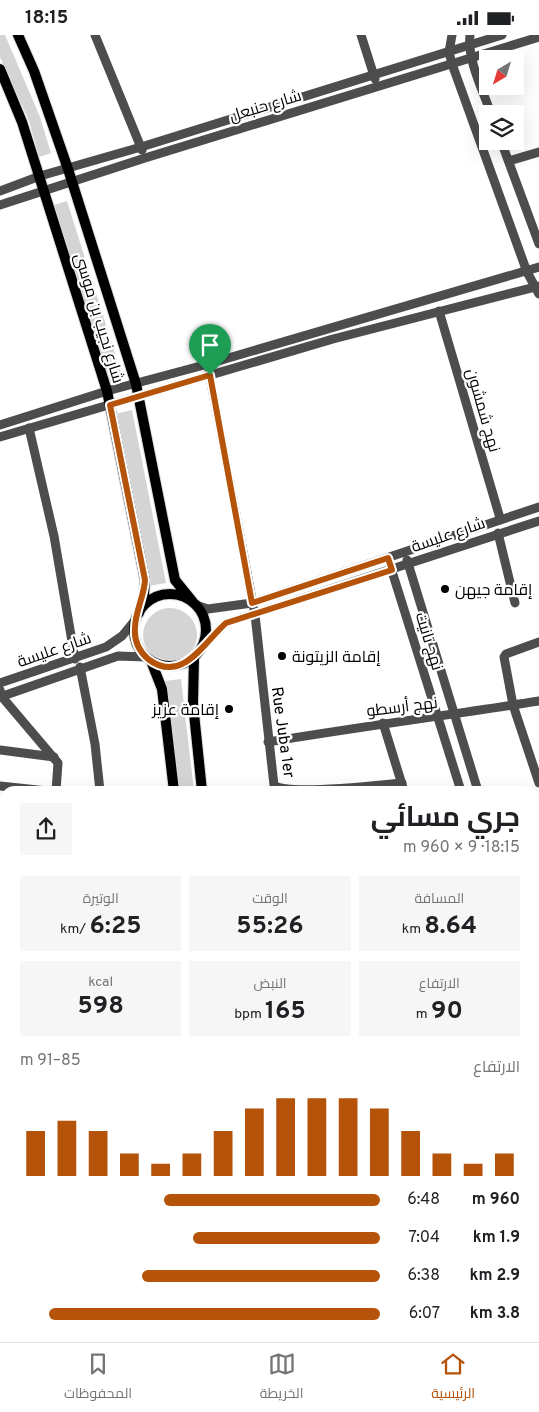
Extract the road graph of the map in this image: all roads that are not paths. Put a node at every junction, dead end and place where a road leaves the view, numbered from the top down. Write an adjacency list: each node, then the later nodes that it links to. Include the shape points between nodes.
1 (18, 35): 21 (main road)
2 (95, 35): 16 (street)
3 (361, 35): 13 (street)
4 (452, 35): 9 (street)
5 (470, 35): 8 (street)
6 (502, 35): 8 (street, شارع حنبعل)
7 (539, 37): 10 (street, شارع حنبعل)
8 (469, 45): 9 (street, شارع حنبعل); 10 (street)
9 (449, 52): 11 (street); 13 (street, شارع حنبعل)
10 (472, 58): 11 (street, شارع حنبعل); 15 (street)
11 (452, 65): 14 (street, شارع حنبعل); 29 (street)
12 (0, 69): 22 (main road, شارع نجيب بن موسى)
13 (374, 75): 14 (street); 16 (street, شارع حنبعل)
14 (377, 87): 19 (street, شارع حنبعل)
15 (489, 105)
16 (141, 147): 19 (street); 21 (street, شارع حنبعل)
17 (505, 150): 20 (street)
18 (539, 152): 20 (street)
19 (145, 158): 23 (street, شارع حنبعل)
20 (509, 161): 27 (street)
21 (68, 169): 22 (street, شارع حنبعل); 23 (main road)
22 (40, 176): 24 (main road, شارع نجيب بن موسى); 25 (street, شارع حنبعل)
23 (72, 181): 24 (street, شارع حنبعل); 34 (main road)
24 (44, 189): 26 (street, شارع حنبعل); 35 (main road, شارع نجيب بن موسى)
25 (0, 191)
26 (0, 205)
27 (539, 244)
28 (539, 267): 29 (street)
29 (527, 272): 30 (street); 32 (street)
30 (537, 289): 31 (street)
31 (439, 311): 33 (street); 42 (street, نهج شمشون)
32 (208, 364): 33 (street, Rue Juba 1er); 34 (street)
33 (210, 375): 36 (street); 50 (street, Rue Juba 1er)
34 (136, 384): 35 (street); 36 (main road)
35 (107, 391): 37 (main road, شارع نجيب بن موسى); 38 (street)
36 (138, 397): 37 (street); 49 (main road, via 175,580)
37 (110, 405): 39 (street); 53 (main road, شارع نجيب بن موسى, via 145,580)
38 (0, 425)
39 (29, 428): 40 (street); 58 (street)
40 (0, 437)
41 (539, 507): 42 (street, شارع عليسة)
42 (500, 518): 45 (street, شارع عليسة)
43 (539, 521): 44 (street, شارع عليسة)
44 (498, 533): 47 (street, شارع عليسة); 51 (street)
45 (404, 552): 46 (street, شارع عليسة); 47 (street)
46 (388, 558): 48 (street, نهج تانيت); 50 (street, شارع عليسة)
47 (408, 564): 48 (street, شارع عليسة); 63 (street)
48 (392, 570): 52 (street, شارع عليسة); 64 (street, نهج تانيت)
49 (194, 603): 50 (street, شارع عليسة, via 208,609); 53 (main road, via 184,597 167,595 151,600); 55 (main road, via 205,619)
50 (252, 603): 52 (street, Rue Juba 1er)
51 (516, 603)
52 (255, 615): 55 (street, شارع عليسة, via 226,623); 66 (street, Rue Juba 1er)
53 (138, 616): 57 (main road, via 135,635 140,650); 58 (street, شارع عليسة, via 122,636)
54 (539, 642): 62 (street, via 504,657)
55 (204, 645): 56 (main road)
56 (194, 658): 57 (main road, via 174,666); 73 (main road, via 193,704)
57 (149, 659): 58 (street, شارع عليسة, via 118,656); 72 (main road, via 162,689)
58 (78, 663): 59 (street, شارع عليسة); 60 (street, شارع عليسة); 71 (street, via 95,744)
59 (0, 683)
60 (1, 695): 68 (street)
61 (539, 701): 62 (street, نهج أرسطو)
62 (513, 705): 63 (street, نهج أرسطو); 69 (street)
63 (455, 714): 64 (street, نهج أرسطو); 77 (street)
64 (438, 717): 65 (street, نهج أرسطو); 76 (street, نهج تانيت)
65 (383, 723): 66 (street, نهج أرسطو); 75 (street)
66 (268, 742): 74 (street, Rue Juba 1er, via 273,782)
67 (0, 749): 68 (street)
68 (54, 757): 70 (street, via 58,763)
69 (539, 783)
70 (56, 786)
71 (99, 786)
72 (173, 786)
73 (201, 786)
74 (276, 786)
75 (403, 786)
76 (459, 786)
77 (477, 786)

